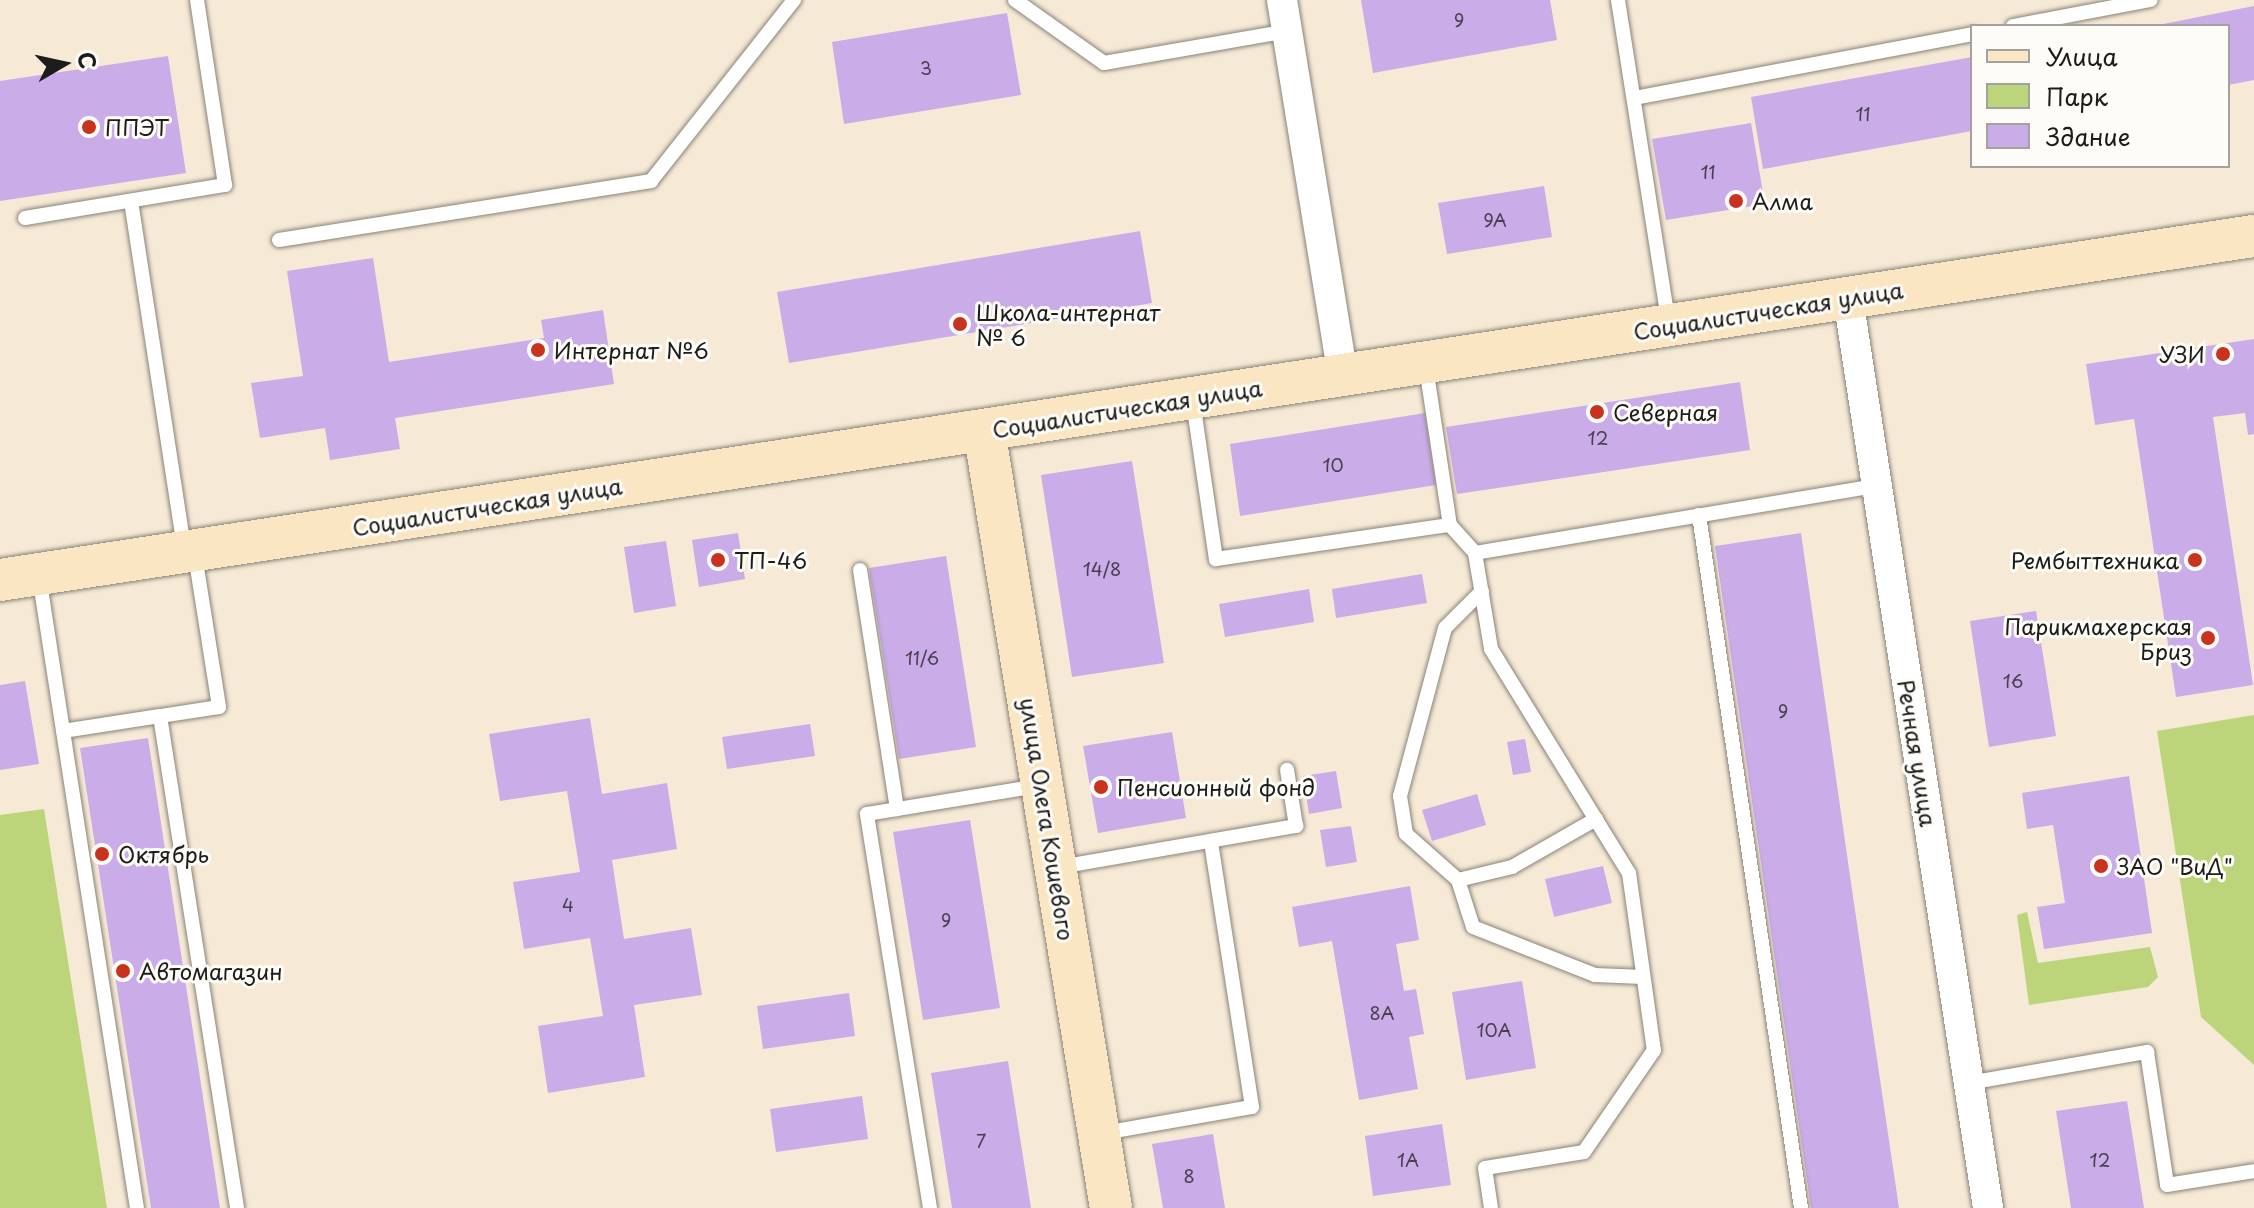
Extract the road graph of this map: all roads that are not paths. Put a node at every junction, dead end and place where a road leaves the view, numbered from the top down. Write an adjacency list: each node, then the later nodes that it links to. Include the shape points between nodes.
1 (197, 0): 11 (lane, via 225,185)
2 (794, 0): 14 (lane, via 651,181)
3 (1015, 0): 8 (lane, via 1104,63)
4 (1282, 0): 8 (street)
5 (1618, 0): 10 (lane)
6 (2151, 0): 7 (lane)
7 (2024, 24)
8 (1287, 31): 18 (street)
9 (1970, 34): 10 (lane)
10 (1634, 98): 16 (lane)
11 (131, 201): 12 (lane); 24 (lane)
12 (25, 218)
13 (2254, 236): 15 (main road, Социалистическая улица)
14 (279, 240)
15 (1848, 298): 16 (main road, Социалистическая улица); 21 (street, Речная улица)
16 (1669, 325): 17 (main road, Социалистическая улица)
17 (1425, 363): 18 (main road, Социалистическая улица); 23 (lane)
18 (1343, 375): 19 (main road, Социалистическая улица)
19 (1192, 398): 20 (main road, Социалистическая улица); 23 (lane, via 1216,559)
20 (984, 430): 24 (main road, Социалистическая улица); 32 (main road, улица Олега Кошевого)
21 (1876, 486): 22 (lane); 39 (street, Речная улица)
22 (1699, 515): 25 (lane); 47 (lane)
23 (1450, 525): 25 (lane)
24 (190, 551): 27 (main road, Социалистическая улица); 29 (lane, via 219,707)
25 (1475, 553): 28 (lane)
26 (860, 570): 33 (lane)
27 (20, 577): 30 (lane)
28 (1482, 591): 34 (lane, via 1491,649); 37 (lane, via 1445,628 1400,796 1406,834)
29 (160, 716): 30 (lane); 43 (lane)
30 (63, 731): 42 (lane)
31 (1287, 770): 35 (lane, via 1296,826)
32 (1042, 785): 33 (lane); 36 (main road, улица Олега Кошевого)
33 (897, 809): 44 (lane, via 867,814)
34 (1596, 819): 37 (lane, via 1512,867); 38 (lane, via 1629,873)
35 (1211, 841): 36 (lane); 40 (lane, via 1252,1107)
36 (1055, 868): 40 (main road, улица Олега Кошевого)
37 (1458, 880): 38 (lane, via 1473,927 1595,975)
38 (1643, 977): 46 (lane, via 1654,1050 1584,1152 1485,1168)
39 (1969, 1083): 41 (lane, via 2147,1052 2167,1185); 48 (street, Речная улица)
40 (1099, 1133): 45 (main road, улица Олега Кошевого)
41 (2254, 1171)
42 (137, 1208)
43 (237, 1208)
44 (930, 1208)
45 (1111, 1208)
46 (1491, 1208)
47 (1801, 1208)
48 (1988, 1208)

